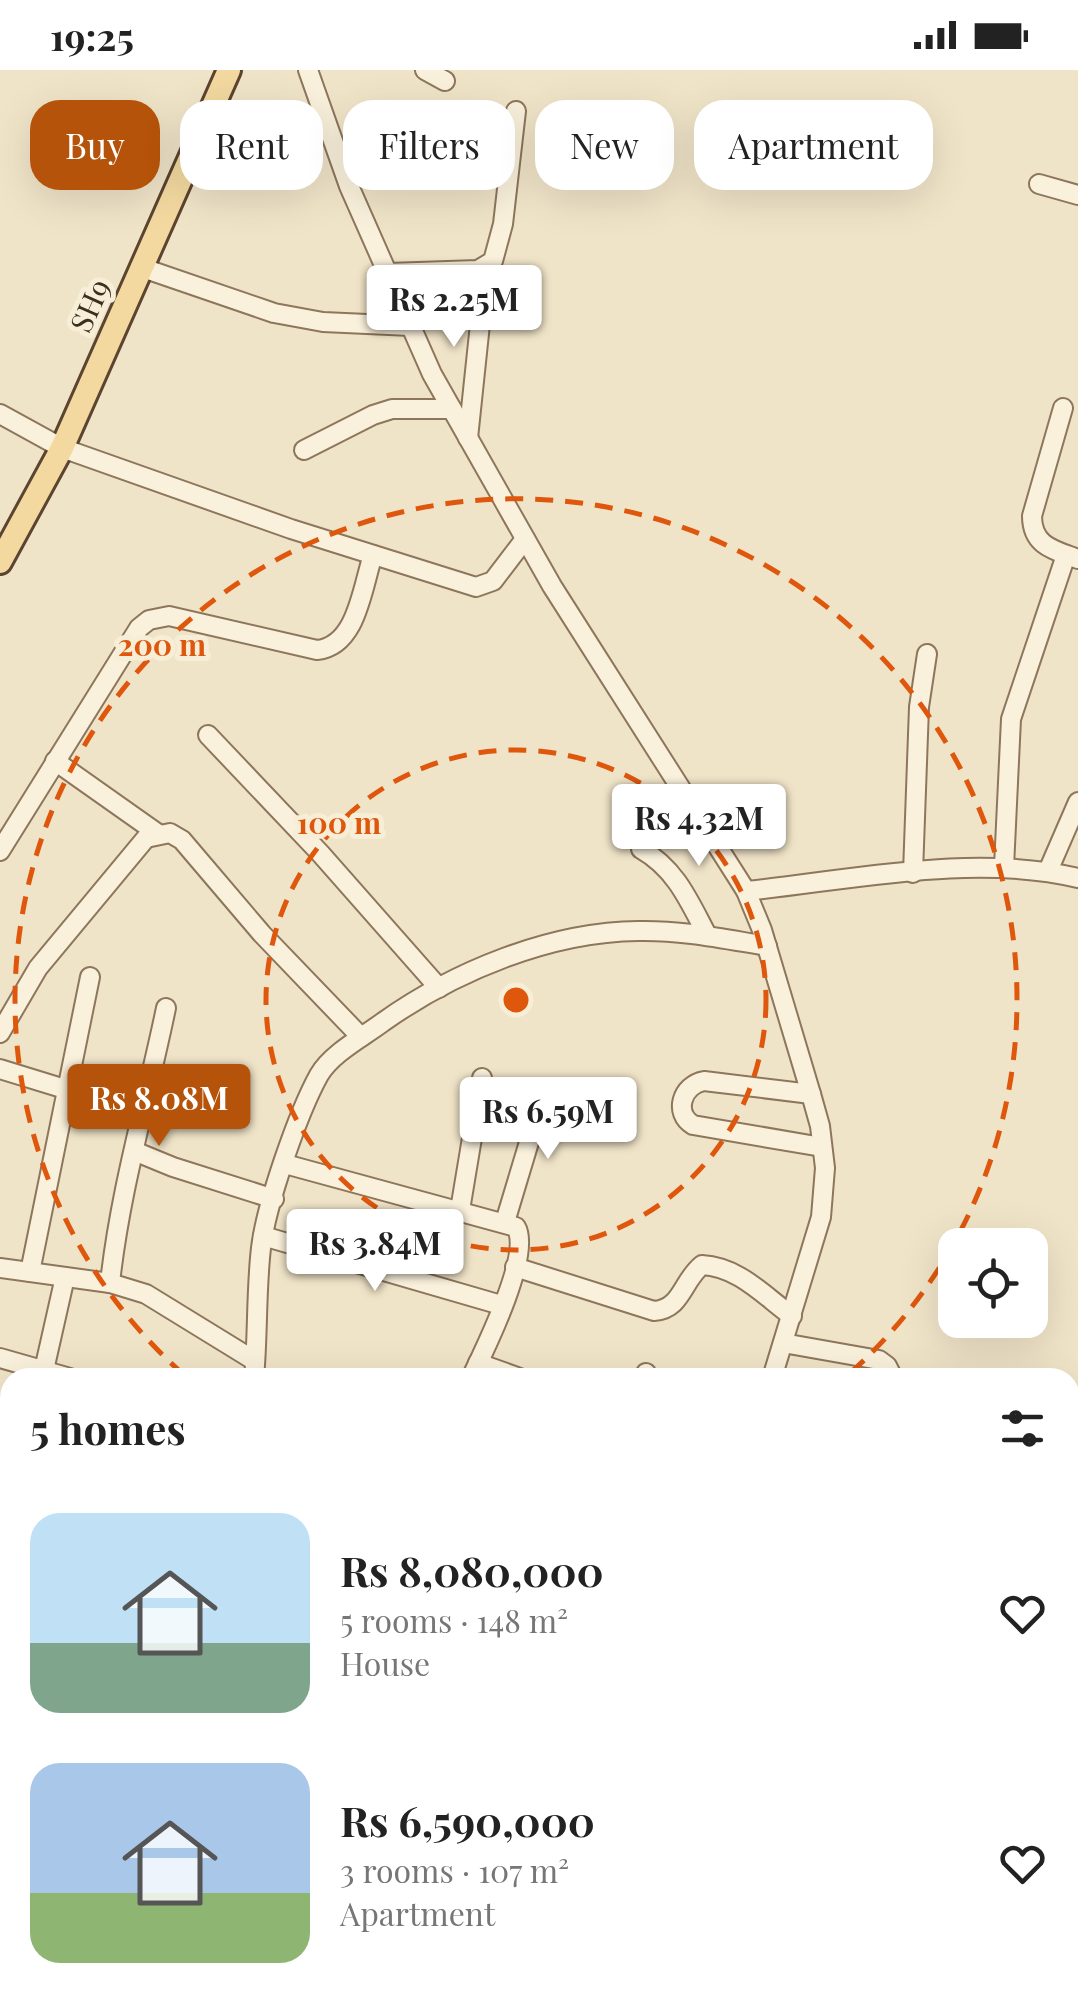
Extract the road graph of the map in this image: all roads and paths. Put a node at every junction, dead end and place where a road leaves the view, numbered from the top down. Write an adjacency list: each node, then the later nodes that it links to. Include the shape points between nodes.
1 (229, 70): 8 (main road, SH9)
2 (308, 70): 10 (street)
3 (424, 70): 4 (street)
4 (445, 81)
5 (516, 111): 9 (street, via 503,224)
6 (1039, 184): 7 (street)
7 (1078, 196)
8 (140, 267): 11 (street, via 274,313); 16 (main road, SH9)
9 (486, 267): 10 (street); 15 (street)
10 (388, 273): 11 (street)
11 (411, 326): 13 (street)
12 (1063, 408): 20 (street, via 1032,528 1036,540)
13 (452, 409): 15 (street); 17 (street, via 392,409)
14 (0, 414): 16 (street)
15 (468, 438): 18 (street)
16 (62, 448): 19 (street); 21 (main road, SH9)
17 (304, 450)
18 (525, 539): 19 (street, via 493,581 476,587); 34 (street)
19 (373, 555): 24 (street, via 347,634 331,648 169,616 149,620)
20 (1072, 557): 30 (street, via 1011,718)
21 (0, 562)
22 (927, 654): 32 (street, via 916,745)
23 (208, 736): 38 (street)
24 (56, 761): 26 (street); 27 (street)
25 (1078, 802): 31 (street)
26 (6, 827): 29 (street)
27 (157, 833): 40 (street, via 38,968); 41 (street, via 182,840)
28 (641, 848): 35 (street, via 676,878)
29 (0, 851)
30 (1004, 868): 31 (street); 32 (street)
31 (1048, 871): 33 (street)
32 (913, 873): 34 (street)
33 (1078, 878)
34 (746, 891): 36 (street)
35 (707, 936): 36 (street); 38 (street, via 635,930 566,941 510,956)
36 (767, 946): 46 (street)
37 (90, 977): 44 (street)
38 (439, 988): 41 (street)
39 (166, 1008): 48 (street)
40 (0, 1034)
41 (362, 1038): 49 (street, via 322,1070)
42 (0, 1069): 44 (street)
43 (482, 1078): 51 (street)
44 (65, 1089): 56 (street)
45 (545, 1089): 52 (street)
46 (811, 1094): 47 (street); 47 (street, via 704,1081 686,1089 680,1111 693,1126)
47 (822, 1147): 60 (street, via 821,1216)
48 (134, 1151): 50 (street); 58 (street, via 117,1216)
49 (285, 1164): 50 (street); 51 (street)
50 (274, 1199): 53 (street)
51 (460, 1210): 52 (street)
52 (505, 1222): 54 (street, via 520,1234)
53 (263, 1236): 59 (street); 66 (street)
54 (515, 1267): 59 (street); 60 (street, via 654,1311 673,1306 702,1264 731,1269)
55 (0, 1268): 56 (street)
56 (30, 1272): 57 (street)
57 (65, 1277): 58 (street); 64 (street)
58 (110, 1283): 65 (street, via 178,1311)
59 (501, 1305): 67 (street)
60 (792, 1316): 61 (street)
61 (783, 1342): 68 (street); 69 (street, via 879,1360)
62 (0, 1358): 63 (street)
63 (37, 1368)
64 (44, 1368)
65 (252, 1368)
66 (255, 1368)
67 (475, 1368)
68 (775, 1368)
69 (888, 1368)

